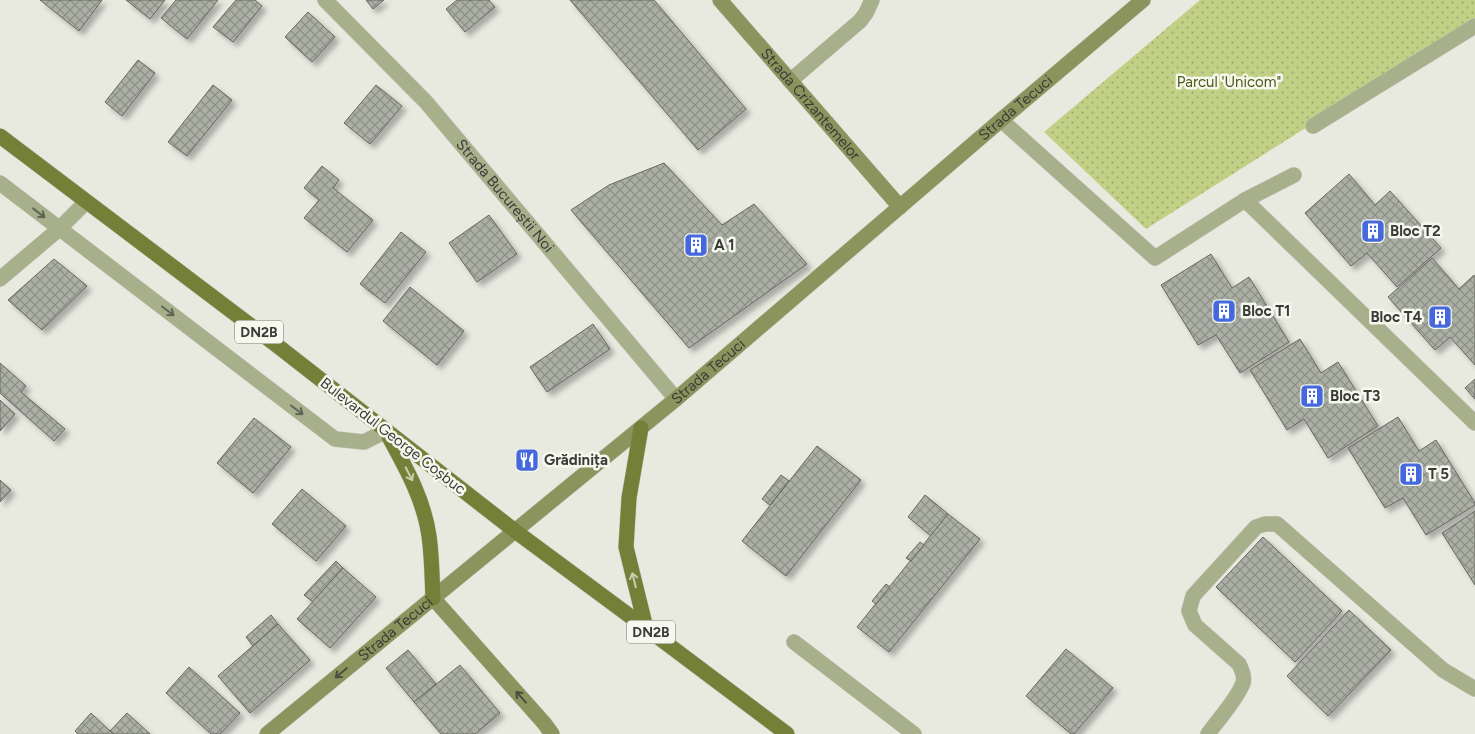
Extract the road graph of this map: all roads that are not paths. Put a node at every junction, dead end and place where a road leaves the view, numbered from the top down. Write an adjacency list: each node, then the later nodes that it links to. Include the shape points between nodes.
1 (324, 0): 17 (street, Strada Bucureștii Noi, via 426,102)
2 (720, 0): 6 (main road, Strada Crizantemelor)
3 (872, 0): 6 (street, via 860,22)
4 (1143, 0): 7 (main road, Strada Tecuci)
5 (1475, 26): 8 (street)
6 (790, 81): 14 (main road, Strada Crizantemelor)
7 (1001, 120): 12 (street, via 1155,258); 14 (main road, Strada Tecuci)
8 (1313, 126)
9 (0, 136): 13 (main road, Bulevardul George Coșbuc / DN2B)
10 (1294, 175): 12 (street)
11 (0, 183): 15 (street, one-way to 15)
12 (1245, 200): 18 (street)
13 (86, 202): 15 (street); 20 (main road, Bulevardul George Coșbuc / DN2B)
14 (900, 207): 17 (main road, Strada Tecuci)
15 (59, 229): 16 (street); 20 (street, one-way to 20, via 335,439 364,442)
16 (0, 279)
17 (676, 399): 19 (main road, Strada Tecuci)
18 (1475, 423)
19 (641, 428): 21 (main road, Strada Tecuci); 23 (main road, one-way to 19, via 626,547 629,498)
20 (386, 431): 21 (main road, Bulevardul George Coșbuc / DN2B); 22 (main road, one-way to 22, via 423,509 429,536)
21 (515, 531): 22 (main road, Strada Tecuci); 23 (main road, Bulevardul George Coșbuc / DN2B)
22 (433, 598): 26 (main road, Strada Tecuci, one-way to 26); 27 (main road, one-way to 22)
23 (646, 628): 28 (main road, Bulevardul George Coșbuc / DN2B)
24 (794, 642): 29 (street)
25 (1475, 689): 30 (street, via 1443,670 1277,524 1265,524 1256,527 1193,596 1189,611 1195,625 1243,671 1244,682)
26 (267, 734)
27 (552, 734)
28 (787, 734)
29 (914, 734)
30 (1208, 734)

